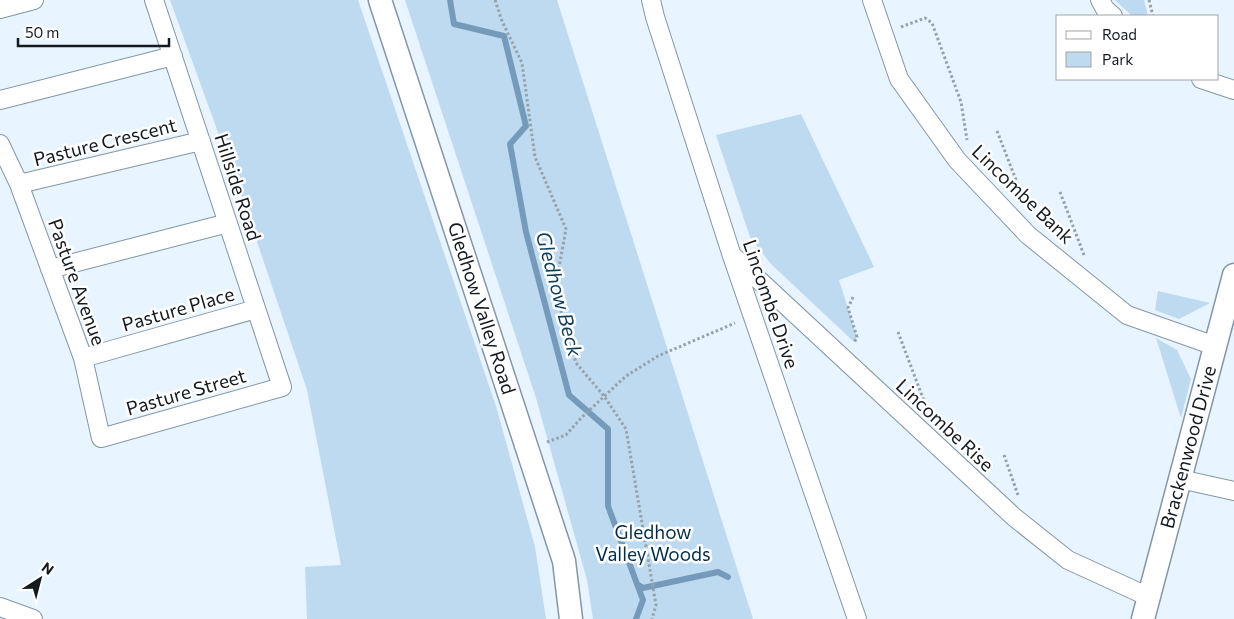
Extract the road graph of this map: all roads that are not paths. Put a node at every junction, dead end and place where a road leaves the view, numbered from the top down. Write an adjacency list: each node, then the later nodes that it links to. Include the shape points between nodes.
1 (34, 0): 7 (street)
2 (154, 0): 9 (street, Hillside Road)
3 (380, 0): 30 (street, Gledhow Valley Road, via 564,561)
4 (652, 0): 17 (street, Lincombe Drive)
5 (872, 0): 21 (street, Lincombe Bank, via 899,79 952,153 1022,228 1127,315)
6 (1100, 0): 8 (street)
7 (0, 9)
8 (1112, 15)
9 (173, 56): 12 (street); 13 (street, Hillside Road)
10 (1203, 80): 11 (street)
11 (1234, 90)
12 (0, 100)
13 (200, 141): 15 (street, Pasture Crescent); 16 (street, Hillside Road)
14 (0, 144): 15 (street, Pasture Avenue)
15 (19, 184): 18 (street, Pasture Avenue)
16 (228, 223): 18 (street); 20 (street, Hillside Road)
17 (732, 256): 27 (street, Lincombe Rise, via 1014,517 1068,560); 31 (street, Lincombe Drive)
18 (50, 269): 22 (street, Pasture Avenue)
19 (1234, 275): 21 (street, Brackenwood Drive)
20 (256, 309): 22 (street, Pasture Place); 23 (street, Hillside Road)
21 (1215, 346): 25 (street, Brackenwood Drive)
22 (83, 358): 24 (street, Pasture Avenue)
23 (282, 387): 24 (street, Pasture Street)
24 (101, 438)
25 (1180, 479): 26 (street); 27 (street, Brackenwood Drive)
26 (1234, 492)
27 (1149, 597): 32 (street, Brackenwood Drive)
28 (0, 606): 29 (street)
29 (33, 619)
30 (571, 619)
31 (857, 619)
32 (1143, 619)

